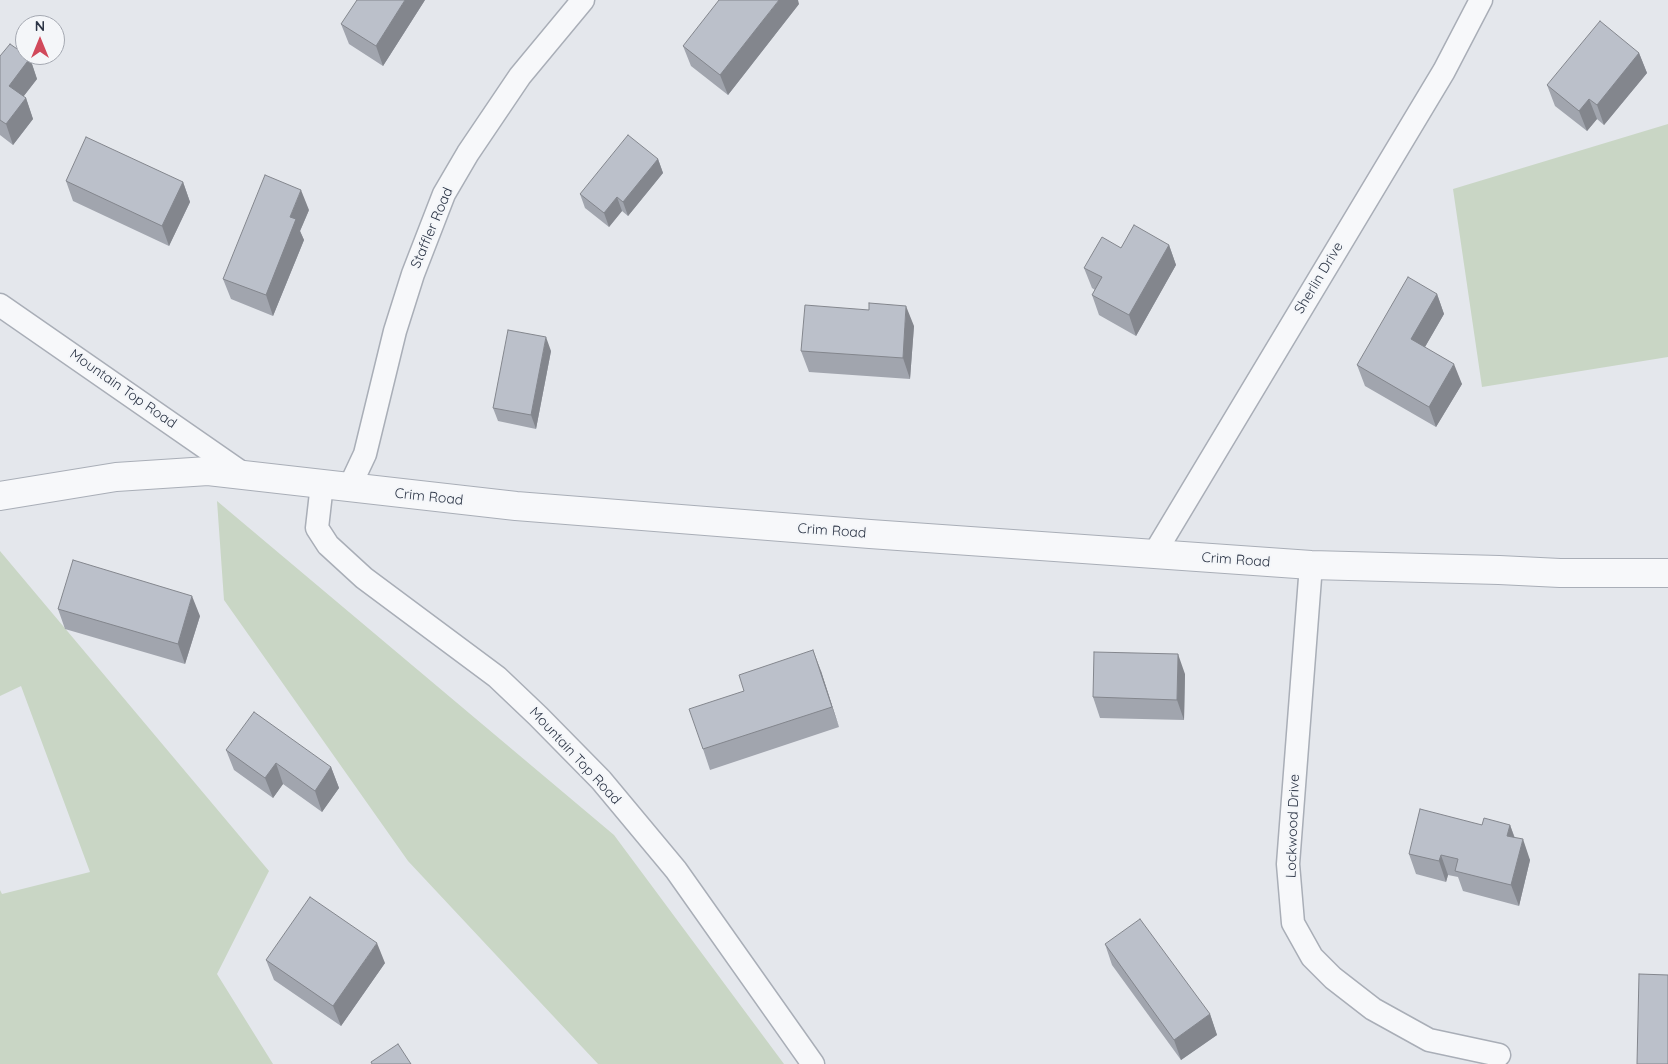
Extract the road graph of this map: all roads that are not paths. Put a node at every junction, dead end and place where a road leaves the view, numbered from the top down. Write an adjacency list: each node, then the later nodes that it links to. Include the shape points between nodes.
1 (583, 0): 6 (street, Staffler Road, via 520,76 444,194 413,274 395,331 365,454)
2 (1481, 0): 8 (street, Sherlin Drive, via 1444,71)
3 (0, 305): 4 (street, Mountain Top Road)
4 (245, 475): 5 (street, Crim Road); 7 (street, Crim Road, via 208,471 124,476)
5 (322, 484): 6 (street, Crim Road); 12 (street, Mountain Top Road, via 317,528 328,545 364,578 497,678 602,780 676,870)
6 (349, 488): 8 (street, Crim Road, via 516,506)
7 (0, 496)
8 (1154, 554): 9 (street, Crim Road)
9 (1311, 566): 10 (street, Crim Road); 11 (street, Lockwood Drive, via 1288,864 1294,923 1312,957 1373,1009 1429,1040)
10 (1668, 573)
11 (1499, 1055)
12 (813, 1064)

